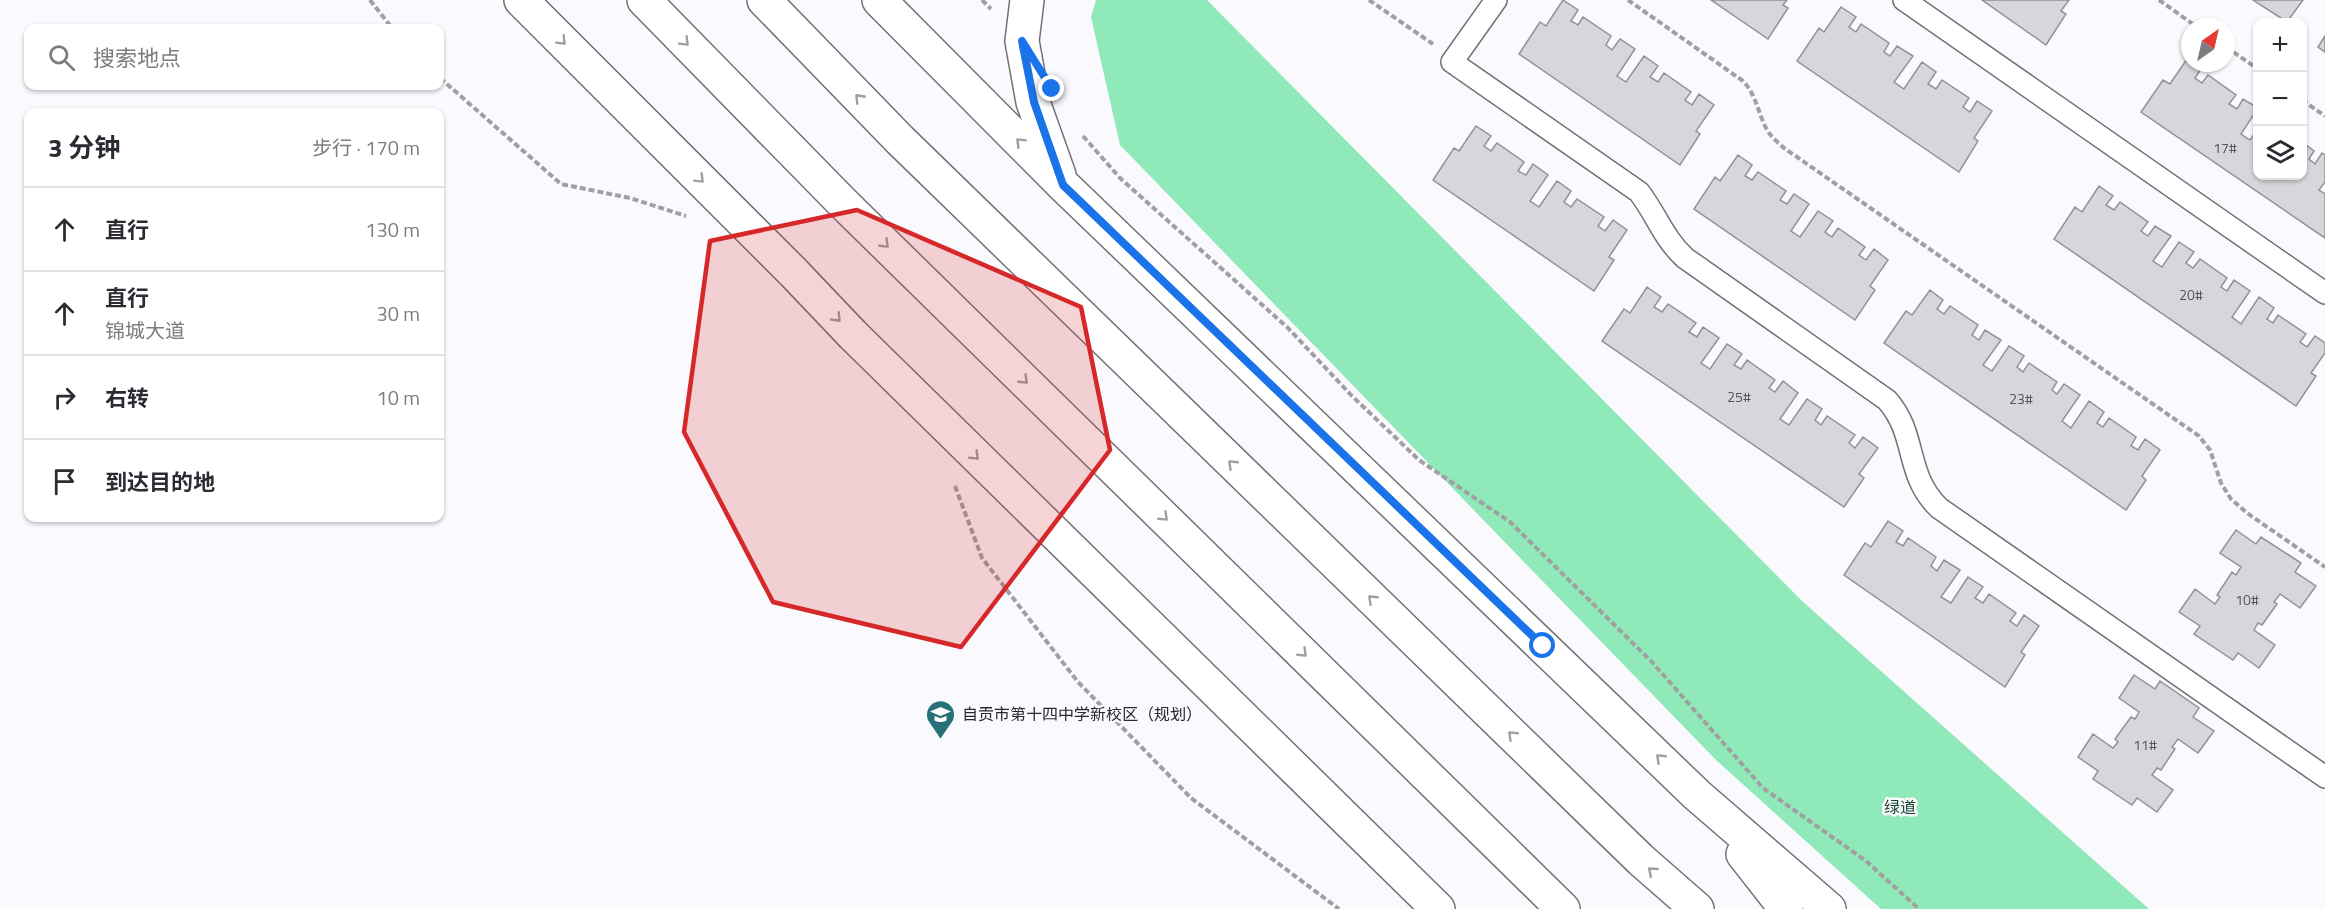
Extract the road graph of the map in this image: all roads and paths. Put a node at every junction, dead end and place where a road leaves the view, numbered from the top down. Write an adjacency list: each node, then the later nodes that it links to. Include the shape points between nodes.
1 (370, 0): 14 (path)
2 (521, 0): 31 (main road, one-way to 31, via 853,335)
3 (644, 0): 32 (main road, one-way to 32, via 852,211)
4 (764, 0): 33 (main road, one-way to 4, via 1641,860 908,148)
5 (879, 0): 23 (main road, one-way to 5)
6 (982, 0): 15 (path)
7 (1027, 0): 15 (main road)
8 (1369, 0): 17 (path)
9 (1496, 0): 17 (lane)
10 (1628, 0): 27 (path, via 1743,81 1752,91 1765,127 1784,148 2199,436 2210,450 2231,499)
11 (1904, 0): 25 (lane)
12 (2158, 0): 13 (path)
13 (2184, 18)
14 (389, 24)
15 (1022, 41): 23 (main road, via 1034,102)
16 (2235, 53): 18 (path)
17 (1455, 59): 28 (lane, via 1452,62 1639,192 1666,239 1685,258 1887,400 1910,443 1923,492 1939,508)
18 (2253, 66)
19 (444, 82): 24 (path, via 561,184 630,198)
20 (2307, 103): 21 (path)
21 (2325, 116)
22 (1077, 128): 36 (path, via 1119,178 1288,328 1419,460 1510,522 1651,661 1763,788 1866,861)
23 (1063, 185): 29 (main road, one-way to 23)
24 (695, 219)
25 (2325, 293)
26 (950, 478): 30 (path, via 982,558 1078,682 1191,798)
27 (2325, 567)
28 (2325, 777)
29 (1697, 795): 34 (main road); 35 (main road)
30 (1339, 909)
31 (1438, 909)
32 (1563, 909)
33 (1697, 909)
34 (1786, 909)
35 (1829, 909)
36 (1918, 909)

